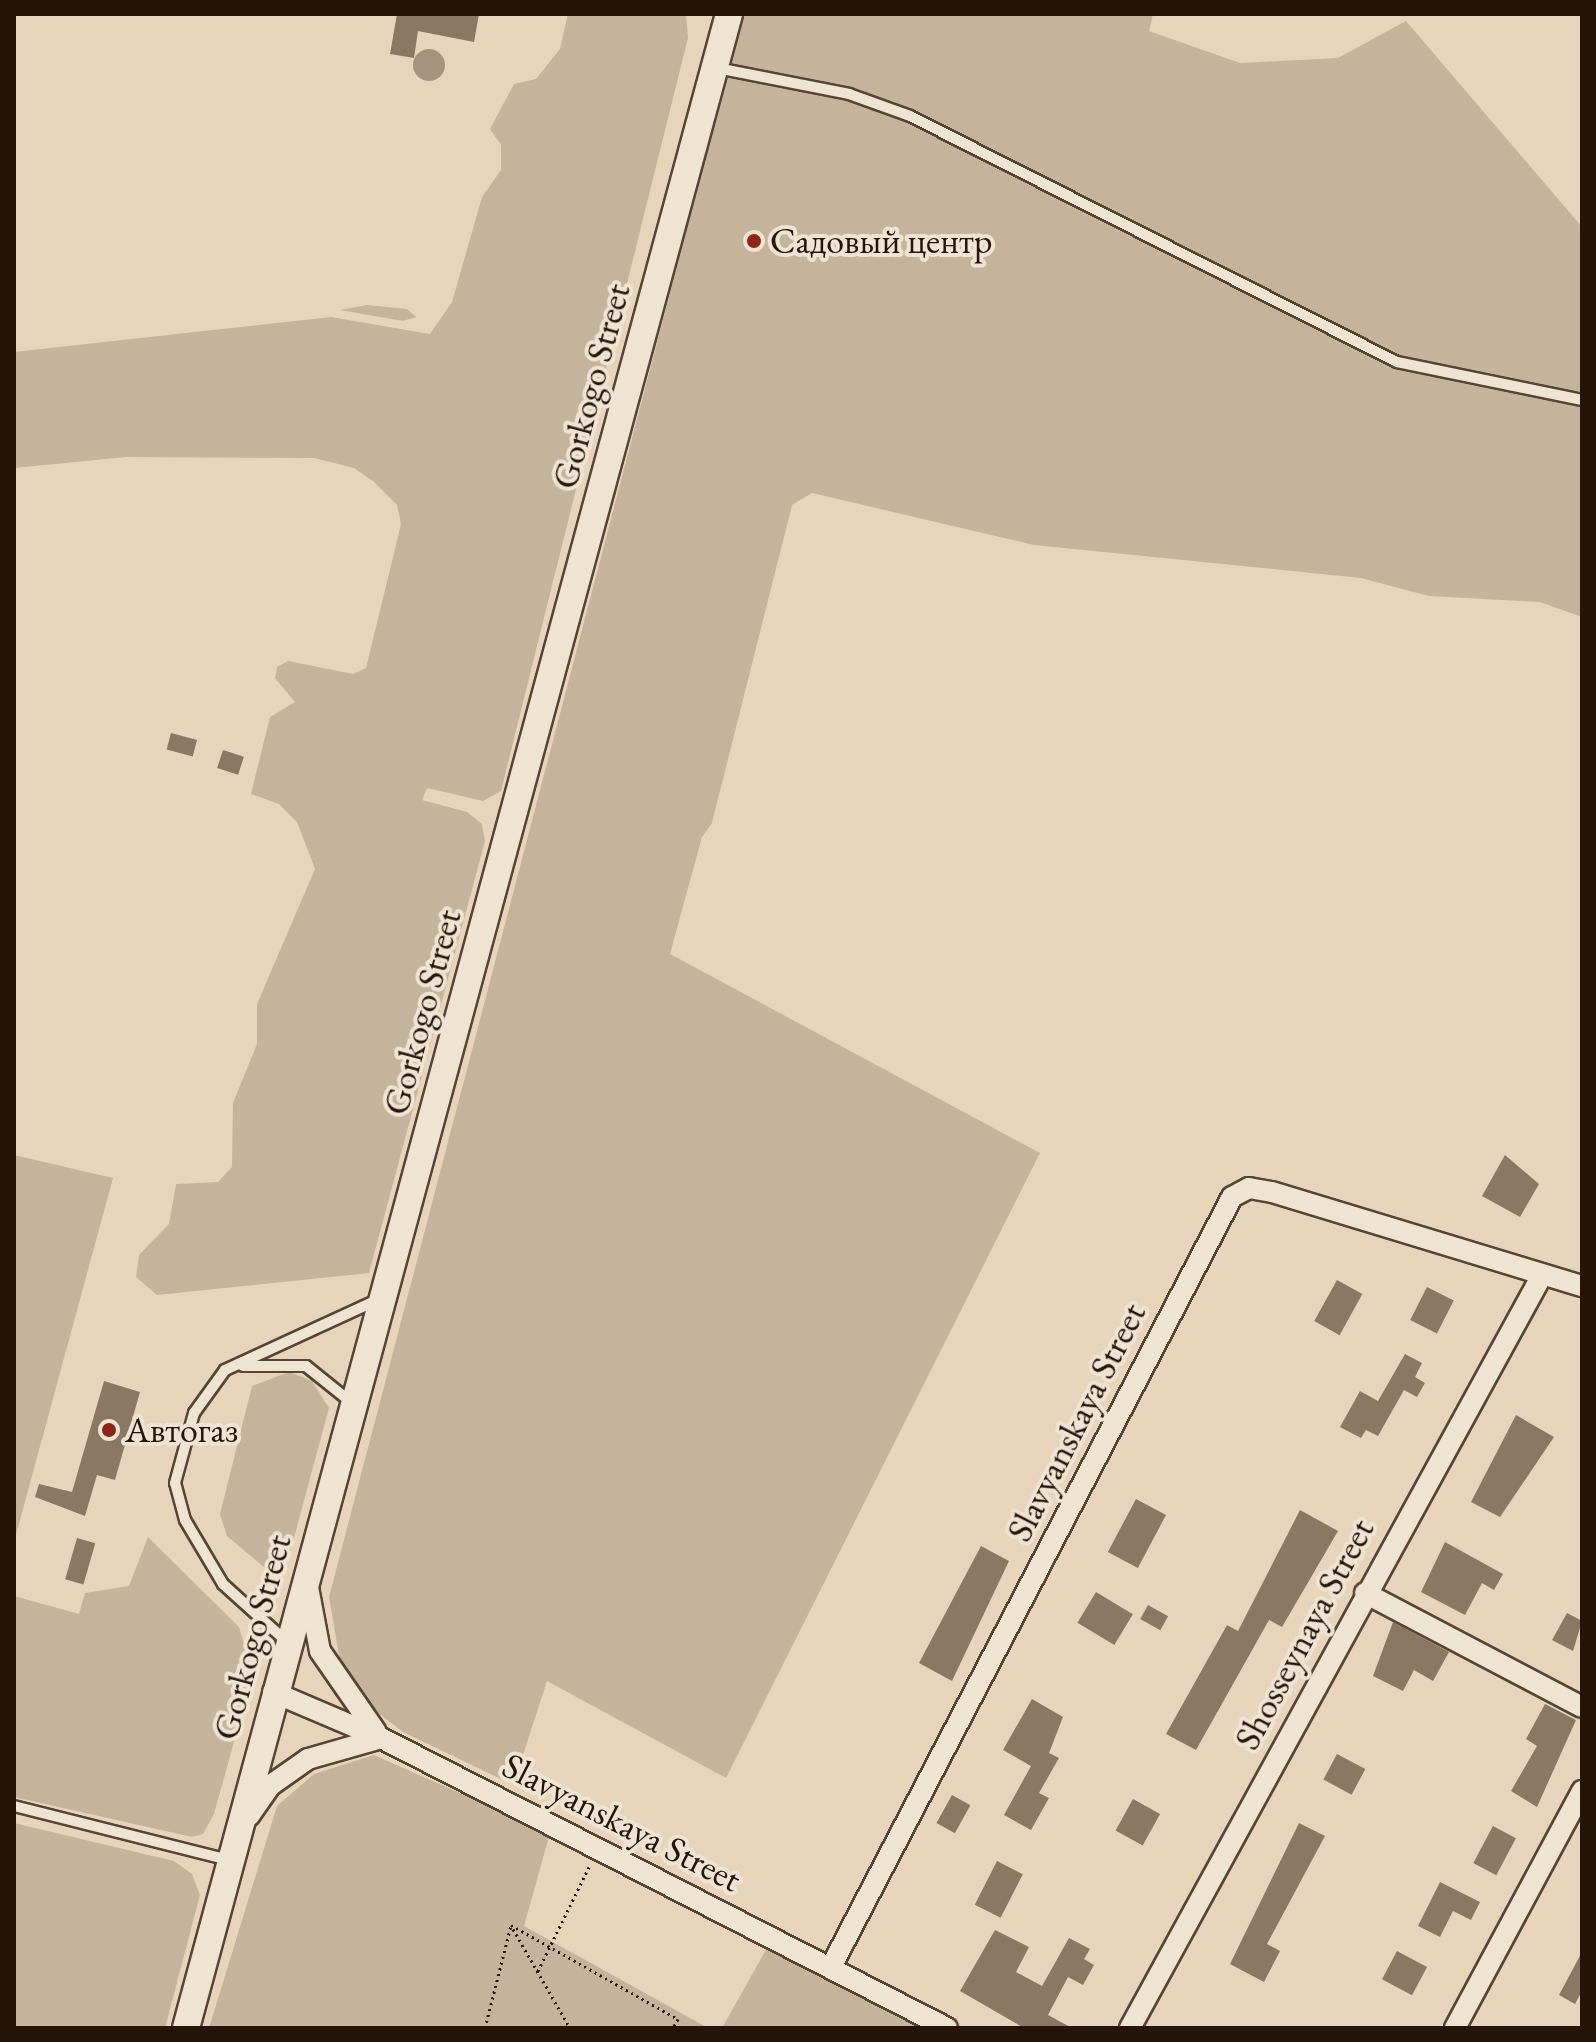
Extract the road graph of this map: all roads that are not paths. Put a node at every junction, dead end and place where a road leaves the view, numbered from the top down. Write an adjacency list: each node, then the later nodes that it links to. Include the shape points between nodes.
1 (729, 14): 2 (main road, Gorkogo Street)
2 (714, 68): 3 (lane, via 849,94 910,116 1397,362); 6 (main road, Gorkogo Street)
3 (1582, 400)
4 (1542, 1275): 5 (street, Slavyanskaya Street); 10 (street, Shosseynaya Street); 19 (street, Slavyanskaya Street, via 1272,1192 1249,1188 1232,1197)
5 (1582, 1286)
6 (382, 1298): 7 (lane); 8 (main road, Gorkogo Street)
7 (225, 1370): 8 (lane, via 264,1362 306,1366); 11 (lane, via 194,1413 175,1483 179,1503 223,1584)
8 (353, 1405): 9 (main road, Gorkogo Street)
9 (307, 1569): 11 (main road, Gorkogo Street); 14 (street, Slavyanskaya Street, via 320,1651)
10 (1365, 1593): 13 (street); 22 (street, Shosseynaya Street)
11 (286, 1641): 12 (main road, Gorkogo Street)
12 (273, 1692): 14 (street, Slavyanskaya Street); 17 (main road, Gorkogo Street)
13 (1582, 1707)
14 (381, 1738): 17 (street, via 327,1750 289,1771); 19 (street, Slavyanskaya Street)
15 (1582, 1791): 23 (street)
16 (14, 1806): 18 (lane)
17 (238, 1832): 18 (main road, Gorkogo Street)
18 (230, 1861): 20 (main road, Gorkogo Street)
19 (831, 1967): 21 (street, Slavyanskaya Street)
20 (186, 2028)
21 (947, 2028)
22 (1130, 2028)
23 (1455, 2028)

